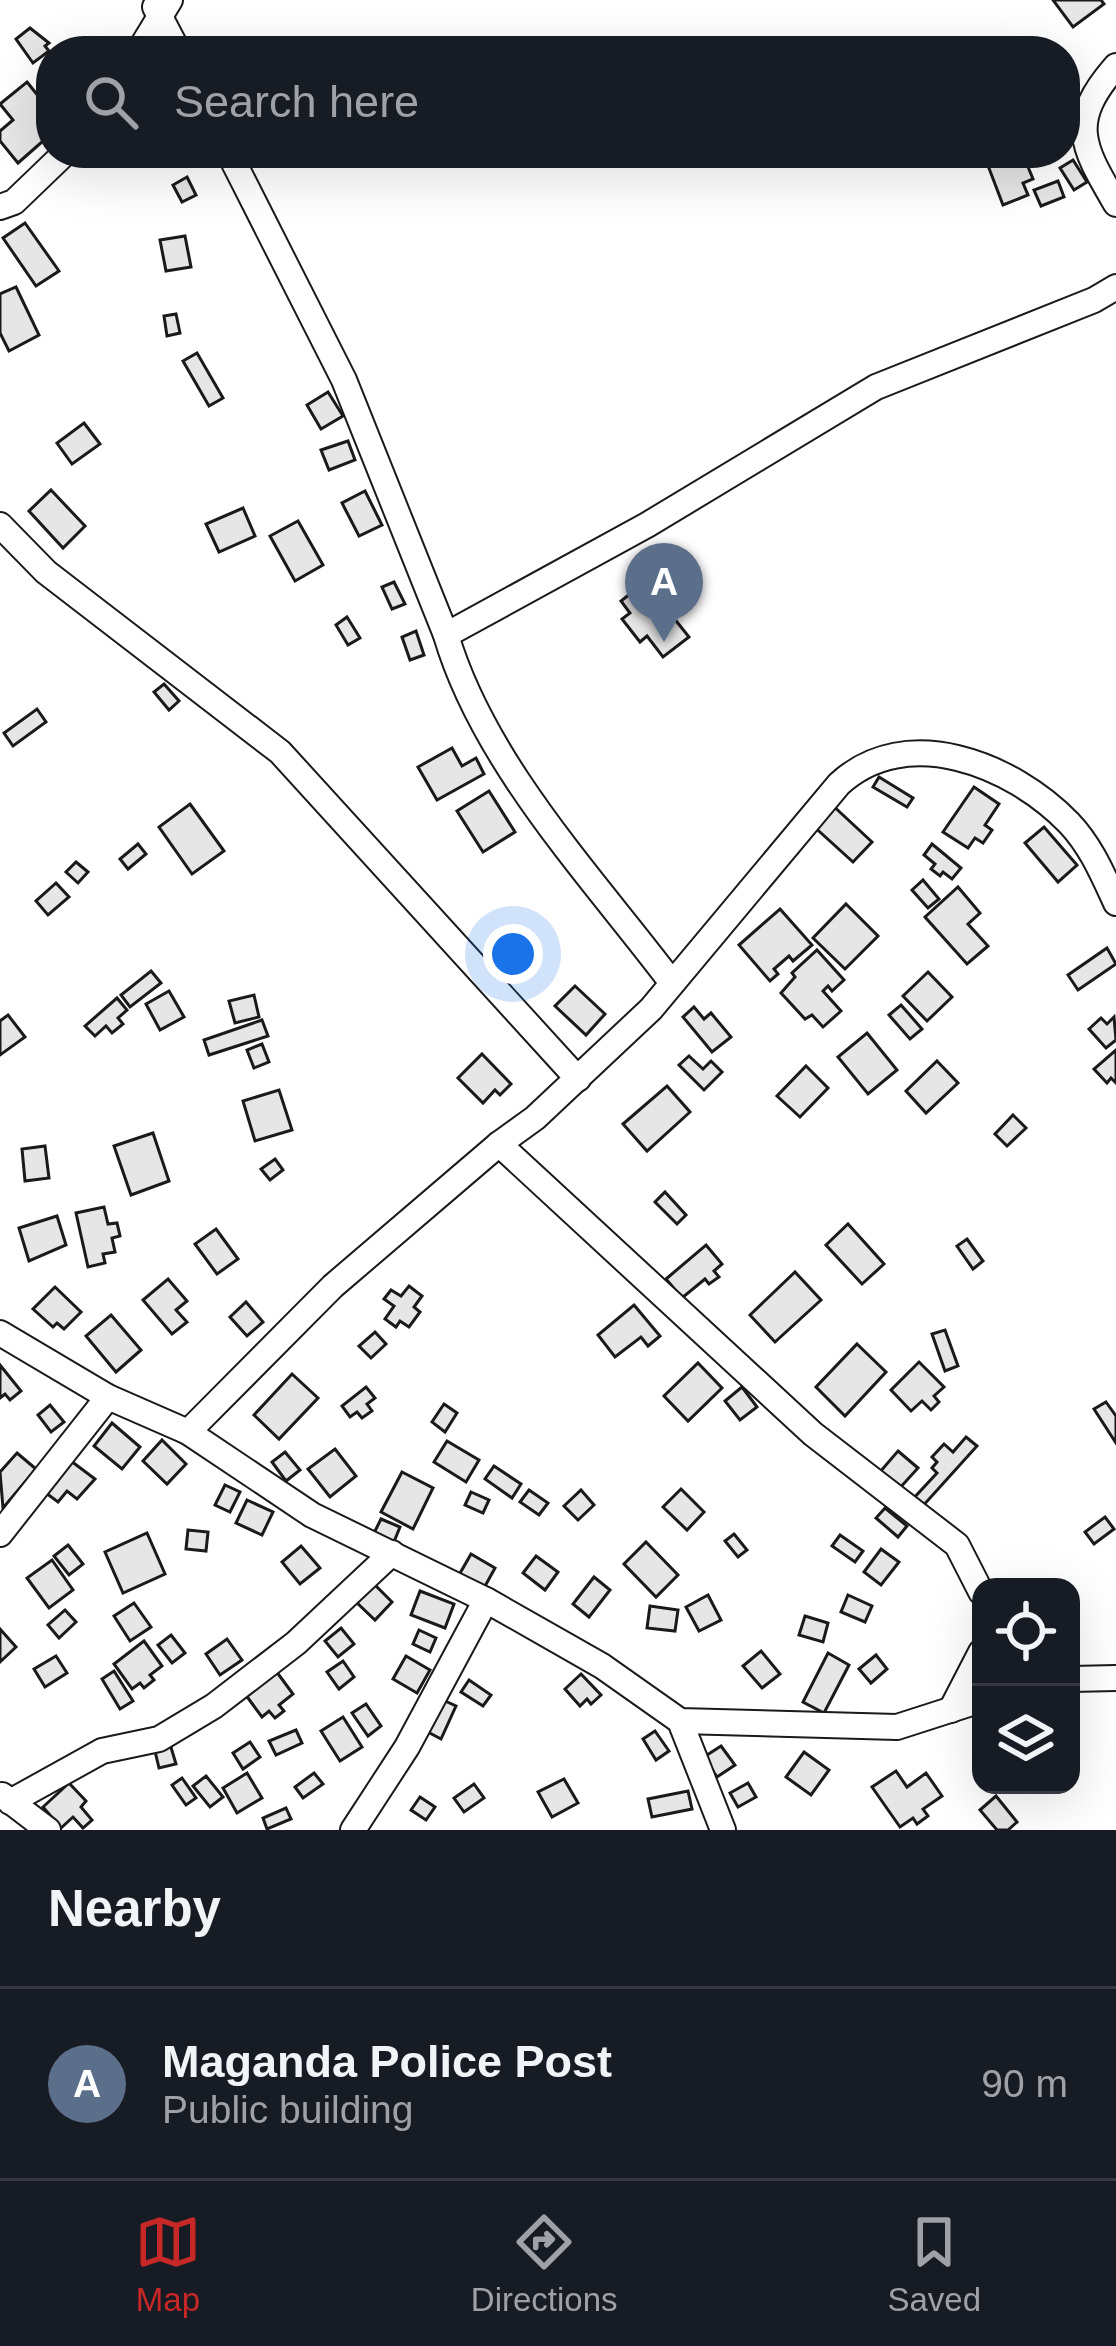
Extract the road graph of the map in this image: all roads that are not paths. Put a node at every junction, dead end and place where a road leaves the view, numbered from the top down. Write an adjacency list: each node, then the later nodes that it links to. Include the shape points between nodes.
1 (160, 5): 2 (street); 3 (street)
2 (147, 36)
3 (172, 36)
4 (1116, 66): 7 (street, via 1083,120 1083,140)
5 (49, 168): 8 (street)
6 (238, 168): 11 (street, via 344,380)
7 (1116, 204)
8 (0, 206)
9 (1116, 287): 11 (street, via 876,387)
10 (0, 525): 14 (street, via 46,572 280,752)
11 (446, 635): 13 (street, via 488,734)
12 (1116, 903): 13 (street, via 1068,822 1020,785 924,750 887,755 838,784)
13 (672, 983): 14 (street)
14 (578, 1079): 15 (street)
15 (499, 1144): 18 (street, via 333,1286); 21 (street, via 814,1435 957,1545)
16 (0, 1334): 17 (street)
17 (108, 1397): 18 (street); 19 (street)
18 (188, 1432): 20 (street, via 280,1497)
19 (0, 1534)
20 (392, 1553): 22 (street); 29 (street, via 214,1706 160,1739 102,1751)
21 (974, 1578)
22 (486, 1600): 28 (street); 31 (street)
23 (972, 1669): 27 (street)
24 (1116, 1678): 25 (street)
25 (1080, 1679)
26 (972, 1703): 27 (street)
27 (951, 1710): 28 (street, via 897,1727)
28 (680, 1721): 32 (street)
29 (5, 1798): 30 (street)
30 (48, 1830)
31 (353, 1830)
32 (723, 1830)

